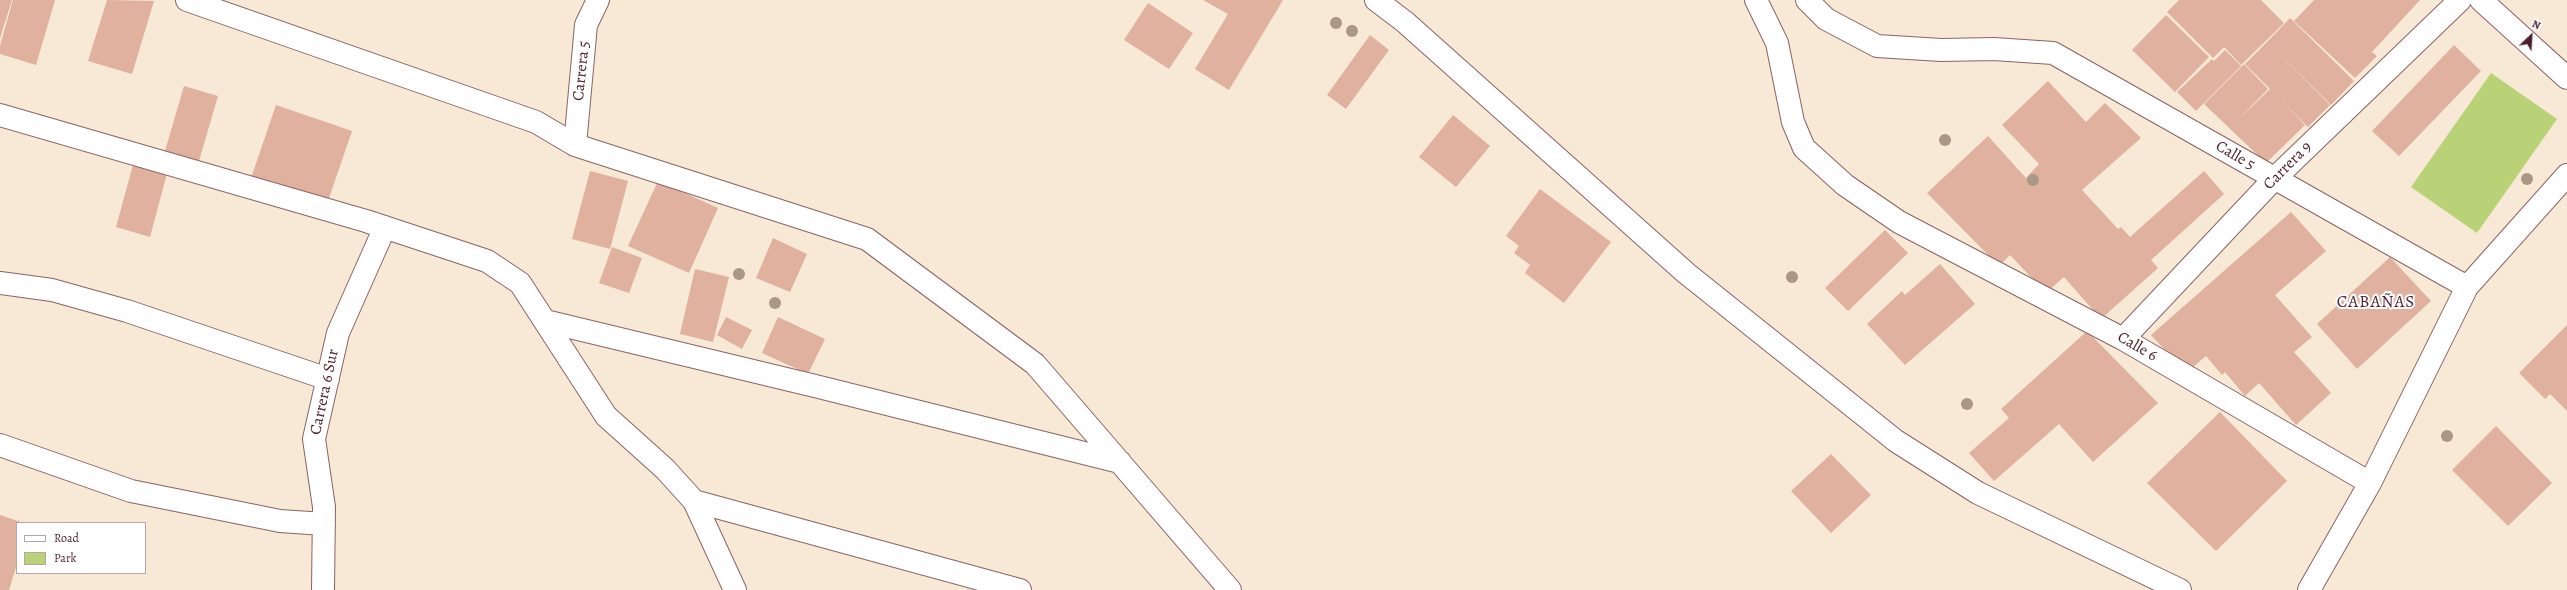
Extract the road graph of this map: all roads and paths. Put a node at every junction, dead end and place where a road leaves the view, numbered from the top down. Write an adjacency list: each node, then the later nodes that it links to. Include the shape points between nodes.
1 (187, 0): 10 (street, via 536,122)
2 (598, 0): 10 (street, Carrera 5, via 586,25)
3 (1376, 0): 28 (street, via 1405,22 1686,273 1896,441 1978,493)
4 (1756, 0): 17 (street, Calle 6, via 1777,43 1793,122 1804,148 1845,185 1899,222)
5 (1807, 0): 12 (street, Calle 5, via 1826,19 1877,46 2053,53)
6 (2460, 0): 12 (street, Carrera 9)
7 (2481, 0): 8 (street)
8 (2567, 78)
9 (0, 115): 13 (street)
10 (575, 144): 20 (street, via 867,239 1035,364)
11 (2567, 175): 15 (street)
12 (2274, 179): 15 (street, Calle 5); 17 (street, Carrera 9)
13 (385, 227): 16 (street, via 487,261 520,283); 18 (street, Carrera 6 Sur, via 338,333)
14 (0, 282): 18 (street, via 52,290 127,311)
15 (2467, 287): 21 (street)
16 (545, 322): 20 (street); 22 (street, via 606,416 665,468)
17 (2124, 339): 21 (street, Calle 6)
18 (328, 379): 23 (street, Carrera 6 Sur, via 314,439)
19 (0, 445): 23 (street, via 131,491 280,522)
20 (1120, 462): 27 (street)
21 (2370, 483): 29 (street)
22 (694, 500): 25 (street); 26 (street)
23 (324, 524): 24 (street, Carrera 6 Sur)
24 (323, 590)
25 (736, 590)
26 (1020, 590)
27 (1230, 590)
28 (2180, 590)
29 (2309, 590)

